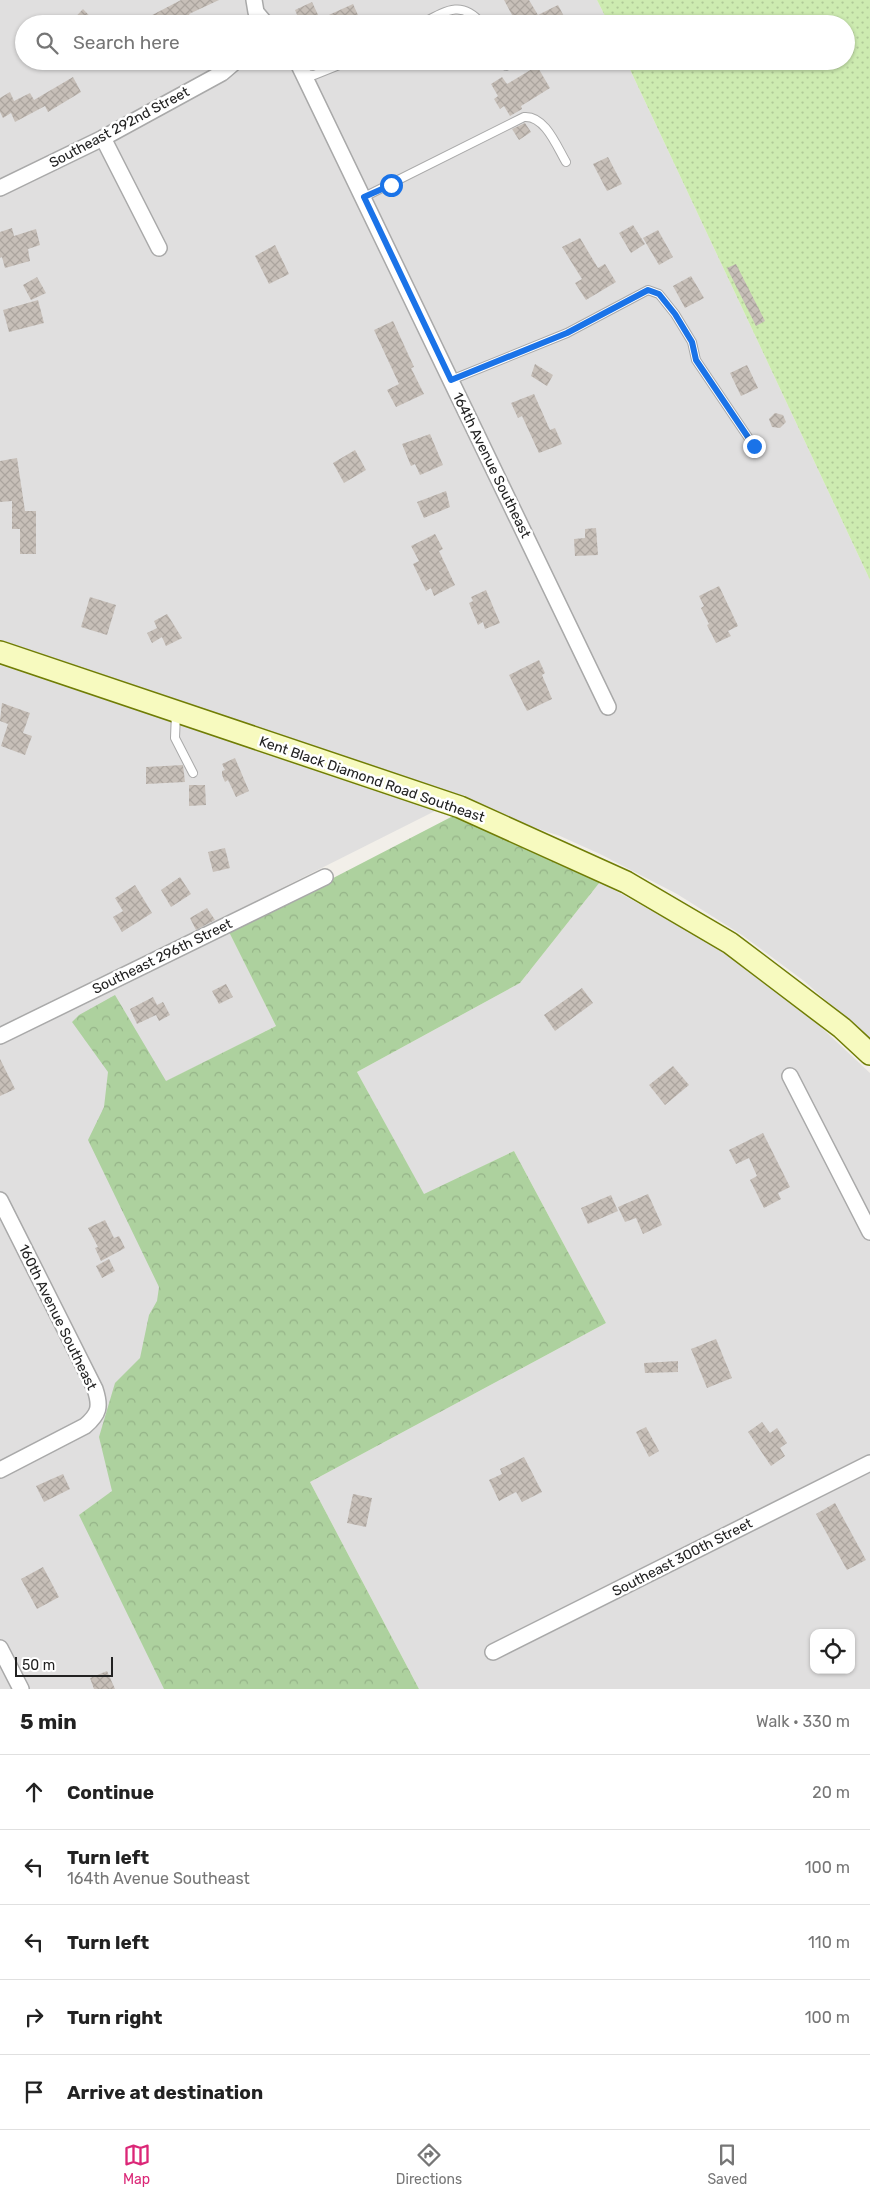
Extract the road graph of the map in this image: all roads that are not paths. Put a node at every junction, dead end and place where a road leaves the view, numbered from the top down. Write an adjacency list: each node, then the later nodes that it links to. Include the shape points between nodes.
1 (438, 15): 2 (lane, via 455,6 464,6)
2 (476, 15)
3 (226, 70): 7 (street, Southeast 292nd Street)
4 (302, 70): 10 (street, 164th Avenue Southeast)
5 (305, 70): 6 (lane, via 314,75)
6 (326, 70)
7 (103, 138): 9 (street, Southeast 292nd Street); 11 (street)
8 (566, 162): 10 (lane, via 540,122 524,117)
9 (0, 188)
10 (364, 197): 12 (street, 164th Avenue Southeast)
11 (159, 248)
12 (451, 380): 13 (lane, via 567,333 648,290 659,294 675,314 692,342 696,360); 15 (street, 164th Avenue Southeast)
13 (754, 446)
14 (0, 652): 16 (street, Kent Black Diamond Road Southeast)
15 (608, 708)
16 (176, 711): 17 (lane, via 175,738); 20 (street, Kent Black Diamond Road Southeast, via 460,807 626,882 730,943 842,1028)
17 (193, 773)
18 (325, 877): 19 (street, Southeast 296th Street)
19 (0, 1036)
20 (870, 1054)
21 (790, 1076): 23 (street)
22 (0, 1200): 25 (street, 160th Avenue Southeast, via 100,1402 97,1416 85,1426)
23 (870, 1232)
24 (870, 1463): 27 (street, Southeast 300th Street)
25 (0, 1470)
26 (0, 1648): 28 (street)
27 (493, 1652)
28 (21, 1689)

